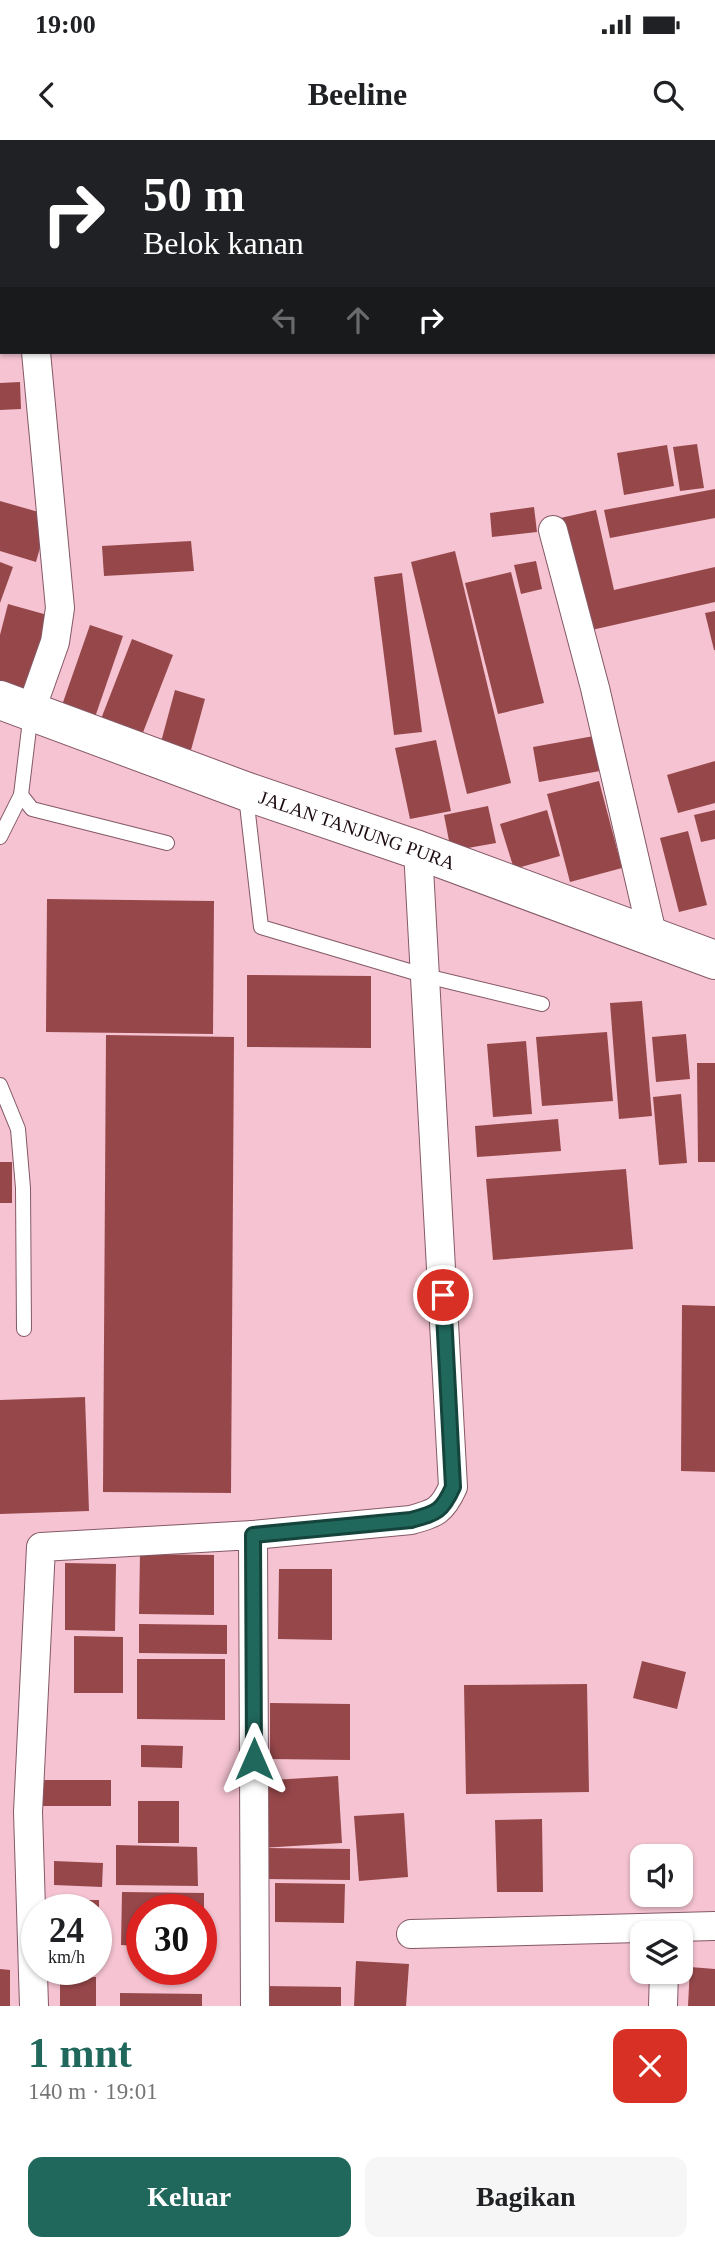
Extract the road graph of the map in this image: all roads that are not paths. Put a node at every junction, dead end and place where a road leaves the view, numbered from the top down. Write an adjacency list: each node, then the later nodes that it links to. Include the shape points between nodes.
1 (36, 354): 3 (street, via 60,608 55,642)
2 (552, 530): 9 (street, via 598,700)
3 (16, 705): 4 (street, JALAN TANJUNG PURA); 5 (lane)
4 (245, 791): 8 (street, JALAN TANJUNG PURA); 11 (lane, via 261,927)
5 (21, 795): 6 (lane); 7 (lane, via 32,809 45,814)
6 (0, 837)
7 (167, 843)
8 (418, 850): 9 (street, JALAN TANJUNG PURA); 11 (street)
9 (653, 938): 10 (street, JALAN TANJUNG PURA)
10 (715, 960)
11 (426, 976): 12 (lane); 15 (street, via 453,1487 434,1514 411,1520)
12 (542, 1004)
13 (0, 1085): 14 (lane, via 18,1129)
14 (24, 1329)
15 (253, 1535): 21 (street, via 41,1546 28,1812); 22 (street)
16 (715, 1926): 17 (street)
17 (693, 1928)
18 (630, 1931): 19 (street)
19 (411, 1934)
20 (664, 1984): 23 (street)
21 (34, 2006)
22 (255, 2006)
23 (663, 2006)

